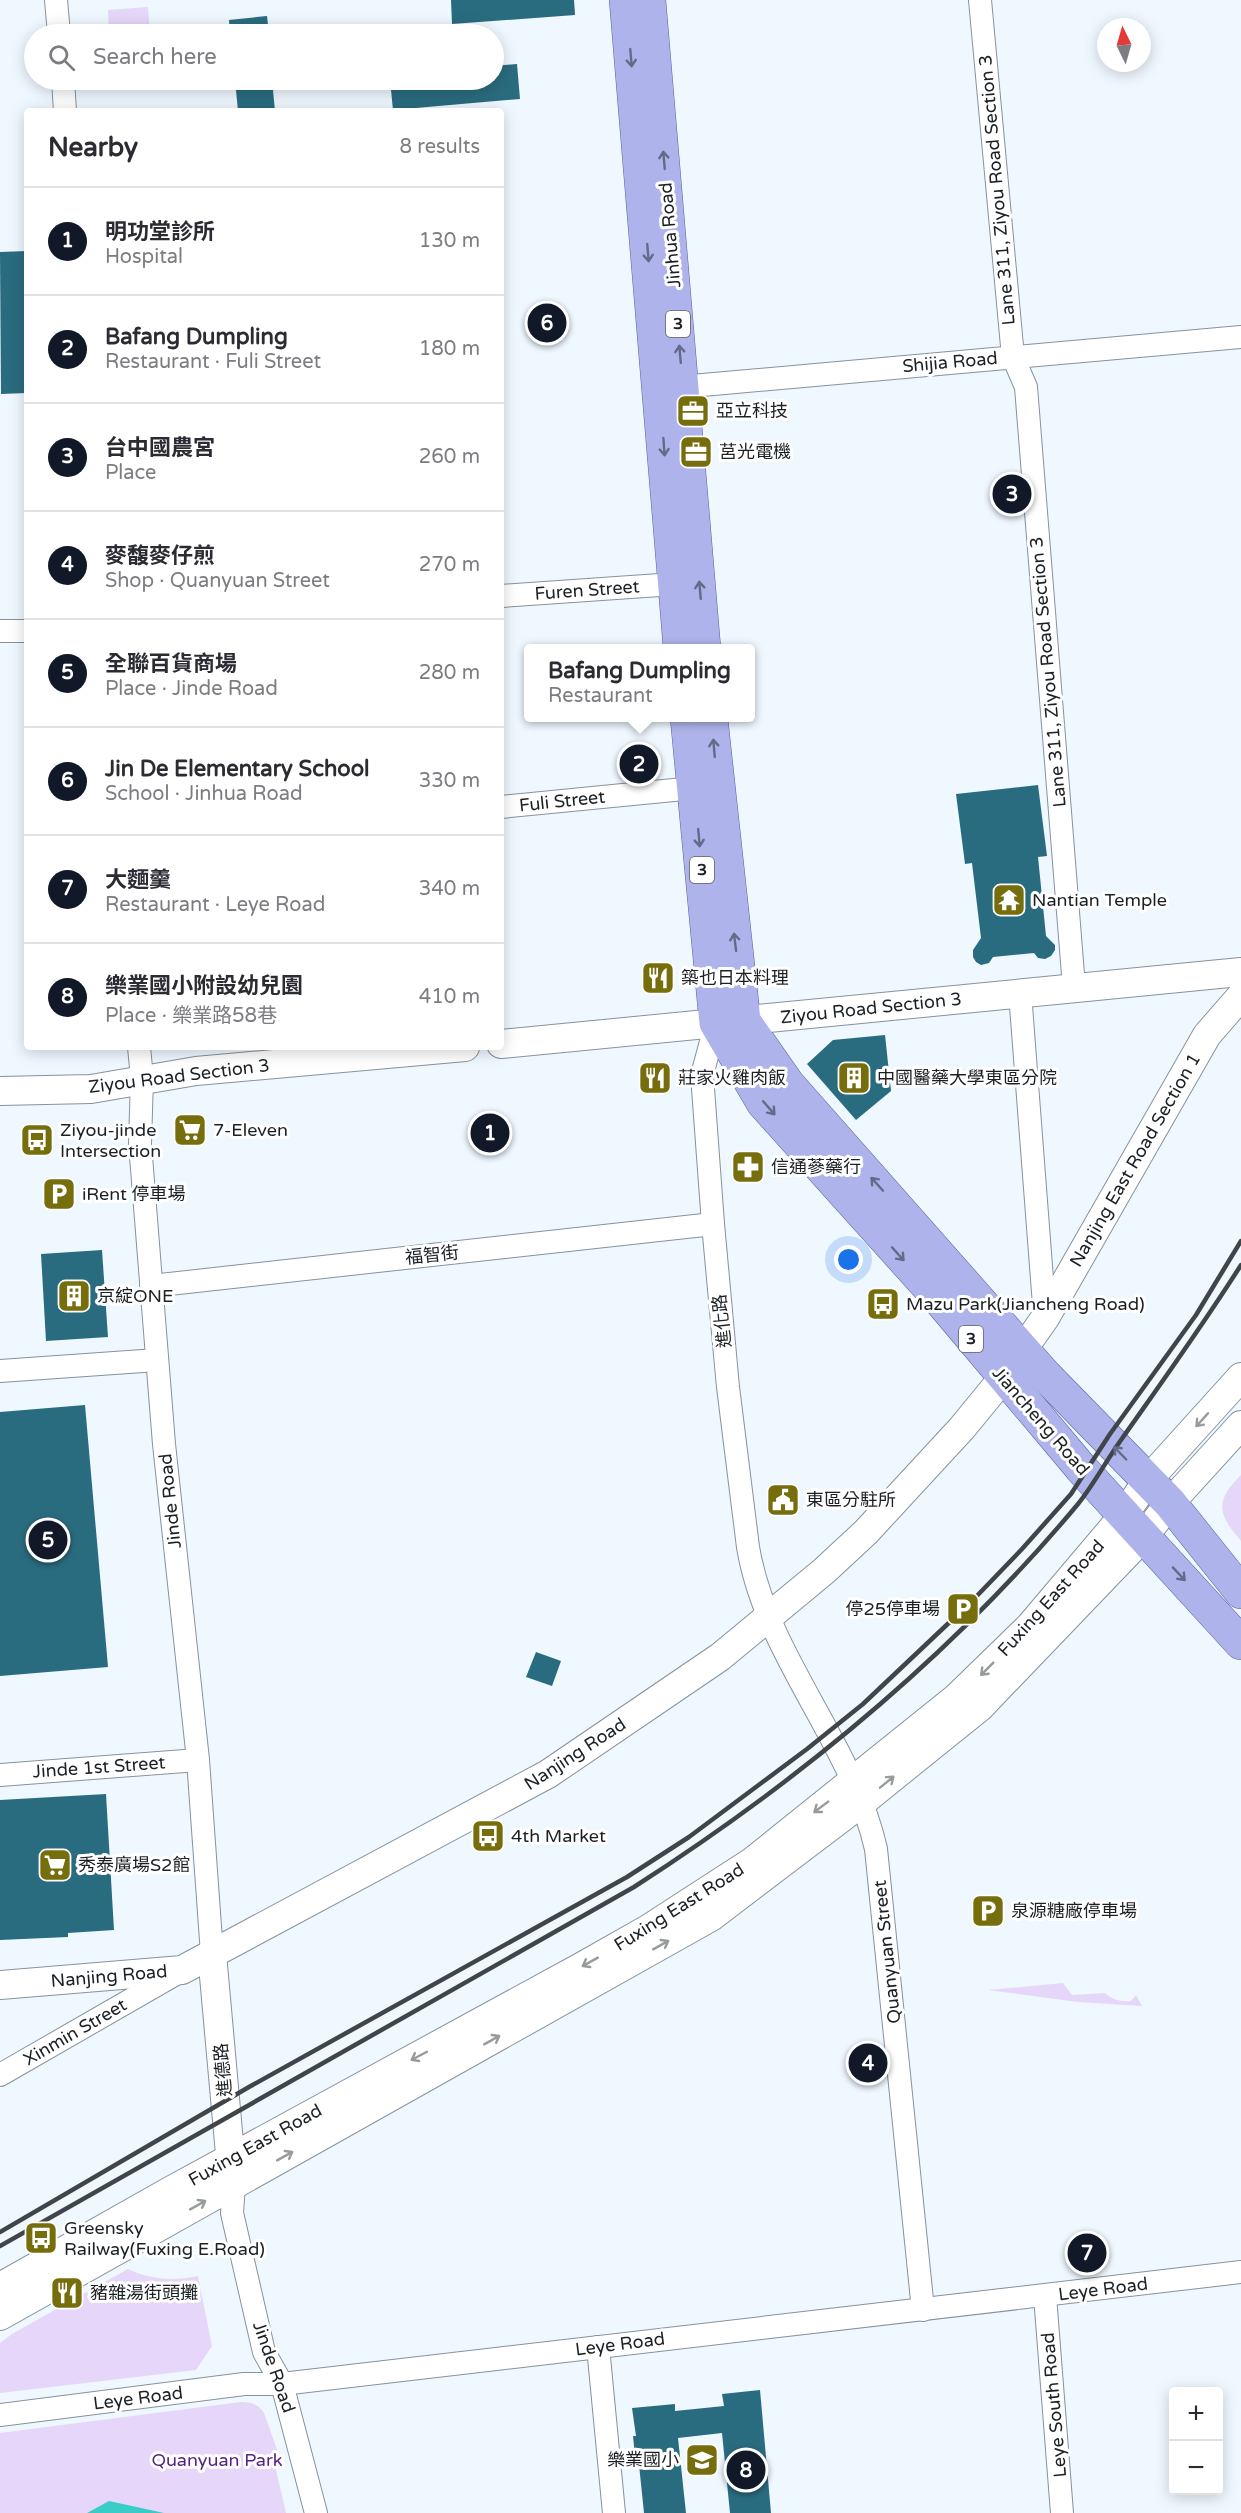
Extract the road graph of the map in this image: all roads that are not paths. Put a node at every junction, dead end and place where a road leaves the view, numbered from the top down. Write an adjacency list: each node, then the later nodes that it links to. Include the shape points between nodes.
1 (56, 0): 5 (street)
2 (626, 0): 10 (main road, Jinhua Road / 3, one-way to 10)
3 (649, 0): 10 (main road, Jinhua Road / 3, one-way to 3)
4 (980, 0): 9 (street, Lane 311, Ziyou Road Section 3)
5 (58, 24)
6 (64, 90): 7 (street)
7 (65, 108)
8 (1241, 337): 9 (street, Shijia Road)
9 (1013, 357): 10 (street, Shijia Road); 22 (street, Lane 311, Ziyou Road Section 3, via 1026,387)
10 (671, 388): 11 (main road, Jinhua Road / 3, one-way to 11); 16 (main road, Jinhua Road / 3, one-way to 10)
11 (674, 584): 12 (street, Furen Street); 15 (main road, Jinhua Road / 3)
12 (504, 596)
13 (0, 631): 14 (street)
14 (24, 631)
15 (680, 644)
16 (703, 644)
17 (687, 722): 19 (main road, 3)
18 (711, 722): 25 (main road, 3, one-way to 18)
19 (694, 788): 20 (street, Fuli Street); 25 (main road, 3, one-way to 25)
20 (504, 807)
21 (1241, 972): 22 (street, Ziyou Road Section 3)
22 (1074, 987): 23 (street, Ziyou Road Section 3)
23 (1020, 993): 25 (street, Ziyou Road Section 3); 33 (street)
24 (1241, 996): 33 (street, Nanjing East Road Section 1, via 1207,1035)
25 (730, 1022): 26 (street, Ziyou Road Section 3); 31 (street, 進化路, via 702,1075); 33 (main road, Jiancheng Road / 3, one-way to 25); 37 (main road, Jiancheng Road / 3, one-way to 37, via 763,1102 933,1292)
26 (504, 1044)
27 (139, 1050): 29 (street, Jinde Road)
28 (431, 1050): 29 (street, Ziyou Road Section 3)
29 (142, 1078): 30 (street, Ziyou Road Section 3, via 91,1089); 32 (street, Jinde Road, via 140,1144)
30 (0, 1091)
31 (713, 1224): 32 (street, 福智街); 42 (street, 進化路, via 748,1547)
32 (151, 1286): 34 (street, Jinde Road)
33 (1035, 1332): 37 (street, Nanjing Road); 39 (main road, Jiancheng Road / 3, one-way to 33)
34 (157, 1360): 35 (street); 44 (street, Jinde Road)
35 (0, 1371)
36 (1241, 1377): 39 (street, Fuxing East Road, one-way to 39)
37 (1003, 1378): 40 (main road, Jiancheng Road / 3); 42 (street, Nanjing Road, via 866,1532)
38 (1241, 1425): 39 (street, Fuxing East Road)
39 (1159, 1492): 40 (street, Fuxing East Road); 41 (main road, Jiancheng Road / 3)
40 (1134, 1526): 43 (main road, Jiancheng Road / 3, one-way to 43); 46 (street, Fuxing East Road)
41 (1241, 1592)
42 (768, 1618): 46 (street, Quanyuan Street); 47 (street, Nanjing Road, via 720,1657 548,1774)
43 (1241, 1643)
44 (198, 1760): 45 (street, Jinde 1st Street); 47 (street, Jinde Road)
45 (0, 1774)
46 (857, 1792): 51 (street, Fuxing East Road, via 711,1917); 55 (street, Quanyuan Street, via 876,1849)
47 (212, 1954): 48 (street, Nanjing Road); 51 (street, 進德路)
48 (182, 1970): 49 (street, Nanjing Road); 50 (street, Xinmin Street)
49 (0, 1985)
50 (0, 2075)
51 (232, 2172): 53 (street, Fuxing East Road); 56 (street, Fuxing East Road, one-way to 51); 58 (street, Jinde Road, via 232,2213 264,2352)
52 (1241, 2272): 54 (street, Leye Road)
53 (0, 2287)
54 (1045, 2296): 55 (street, Leye Road); 62 (street, Leye South Road)
55 (923, 2310): 57 (street, Leye Road)
56 (0, 2316)
57 (598, 2347): 58 (street, Leye Road); 61 (street)
58 (282, 2384): 59 (street, Leye Road, via 244,2384); 60 (street, Jinde Road)
59 (0, 2415)
60 (316, 2513)
61 (614, 2513)
62 (1062, 2513)

